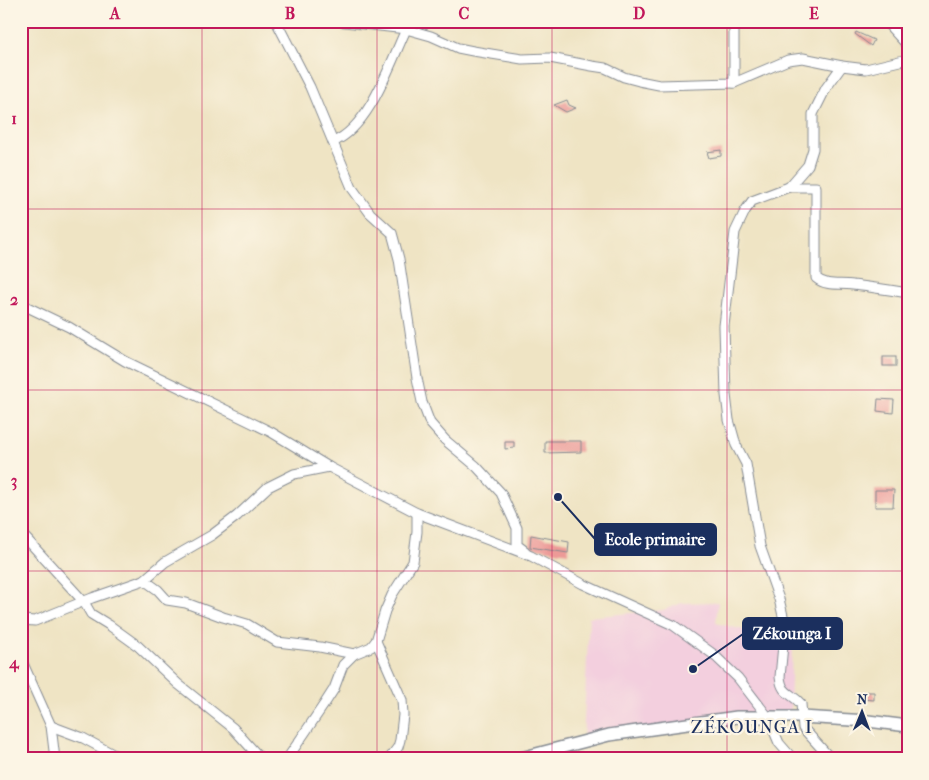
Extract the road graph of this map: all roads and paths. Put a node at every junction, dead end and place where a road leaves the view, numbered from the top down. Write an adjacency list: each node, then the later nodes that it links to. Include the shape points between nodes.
1 (276, 21): 10 (street, via 310,87)
2 (336, 21): 5 (street)
3 (734, 21): 9 (street)
4 (885, 21): 6 (street)
5 (408, 25): 9 (street, via 458,48 473,51 522,59 563,60 659,84); 10 (street, via 391,66 366,110 352,129)
6 (908, 46)
7 (908, 58): 8 (street, via 866,69)
8 (842, 66): 9 (street, via 803,58 788,60); 11 (street, via 813,114 808,165)
9 (734, 83)
10 (333, 142): 17 (street, via 352,188 370,213 392,233 396,244 422,402 430,423 501,493 517,528 517,545)
11 (788, 187): 12 (street, via 816,187 816,278 833,285 852,284); 25 (street, via 752,201 735,232 724,334 729,420 746,464 760,546 785,624 781,684 783,690 801,704)
12 (908, 293)
13 (21, 304): 14 (street, via 69,327 125,361 271,432)
14 (329, 468): 15 (street); 18 (street, via 294,474 268,487 212,535 165,562)
15 (417, 513): 17 (street); 21 (street, via 413,562 392,594)
16 (21, 533): 19 (street)
17 (531, 556): 24 (street, via 673,625 713,654 738,678)
18 (144, 580): 19 (street); 22 (street, via 167,600 186,603 248,624 277,642)
19 (84, 602): 20 (street, via 35,621); 30 (street, via 91,614 138,646 178,684 233,728)
20 (21, 620)
21 (376, 641): 22 (street, via 371,647); 32 (street, via 402,700 400,740)
22 (354, 654): 31 (street, via 343,664 334,689)
23 (21, 660): 26 (street)
24 (768, 716): 25 (street); 33 (street, via 718,719 609,735); 34 (street, via 779,743)
25 (801, 717): 27 (street); 35 (street, via 804,730)
26 (51, 726): 28 (street); 29 (street, via 83,738)
27 (908, 726)
28 (55, 759)
29 (122, 759)
30 (261, 759)
31 (287, 759)
32 (389, 759)
33 (517, 759)
34 (793, 759)
35 (831, 759)

